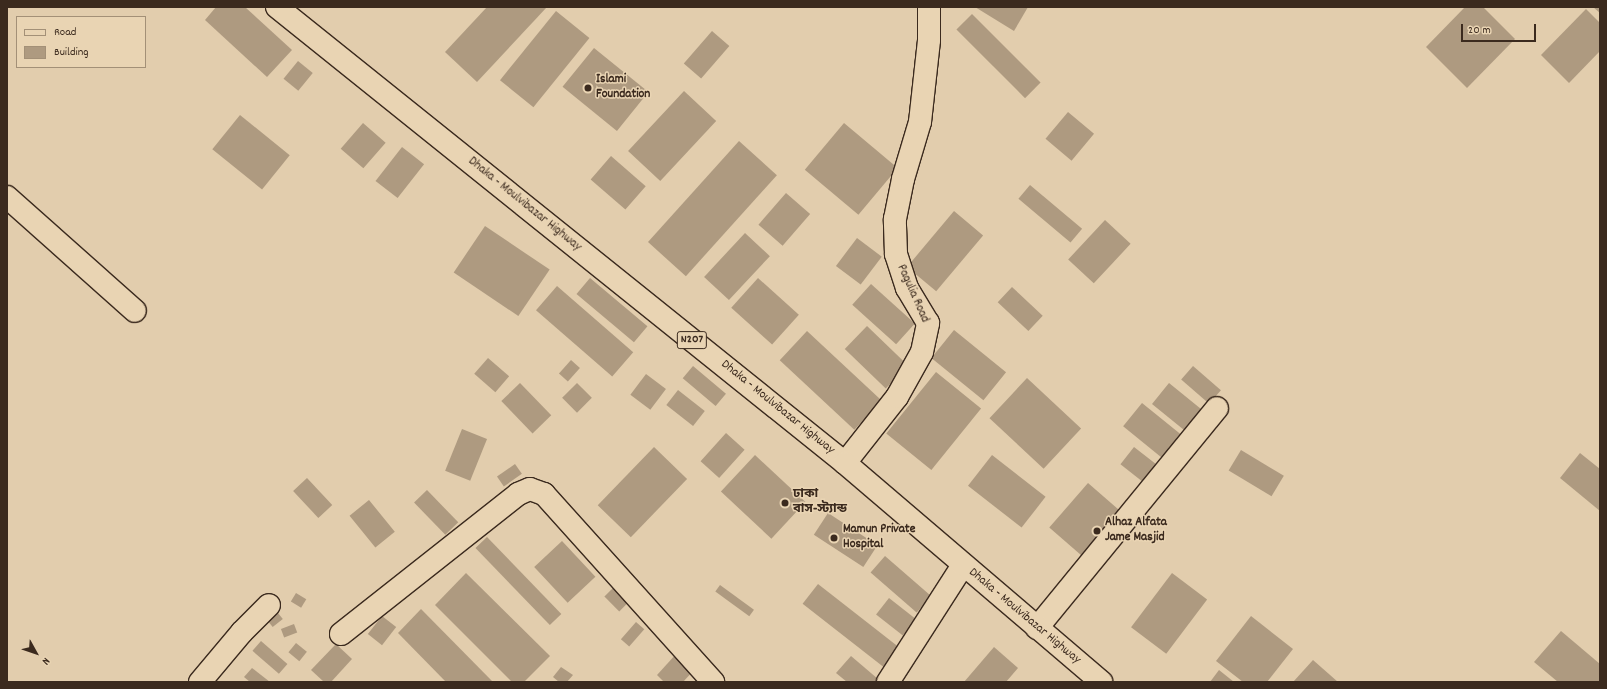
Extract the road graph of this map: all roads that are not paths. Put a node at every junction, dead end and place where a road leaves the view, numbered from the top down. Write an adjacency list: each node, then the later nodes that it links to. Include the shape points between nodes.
1 (277, 7): 6 (main road, Dhaka - Moulvibazar Highway / N207)
2 (929, 7): 6 (main road, Pagulia Road, via 929,40 920,122 903,178 895,219 896,254 907,288 928,323 922,352 897,397)
3 (7, 197): 4 (main road)
4 (135, 311)
5 (1217, 408): 9 (main road)
6 (845, 463): 7 (main road, Dhaka - Moulvibazar Highway / N207)
7 (963, 565): 9 (main road, Dhaka - Moulvibazar Highway / N207); 13 (main road)
8 (269, 606): 11 (main road, via 242,632)
9 (1037, 628): 14 (main road, Dhaka - Moulvibazar Highway / N207)
10 (341, 634): 12 (main road, via 518,494 530,489 544,494)
11 (200, 682)
12 (713, 682)
13 (888, 682)
14 (1101, 682)

